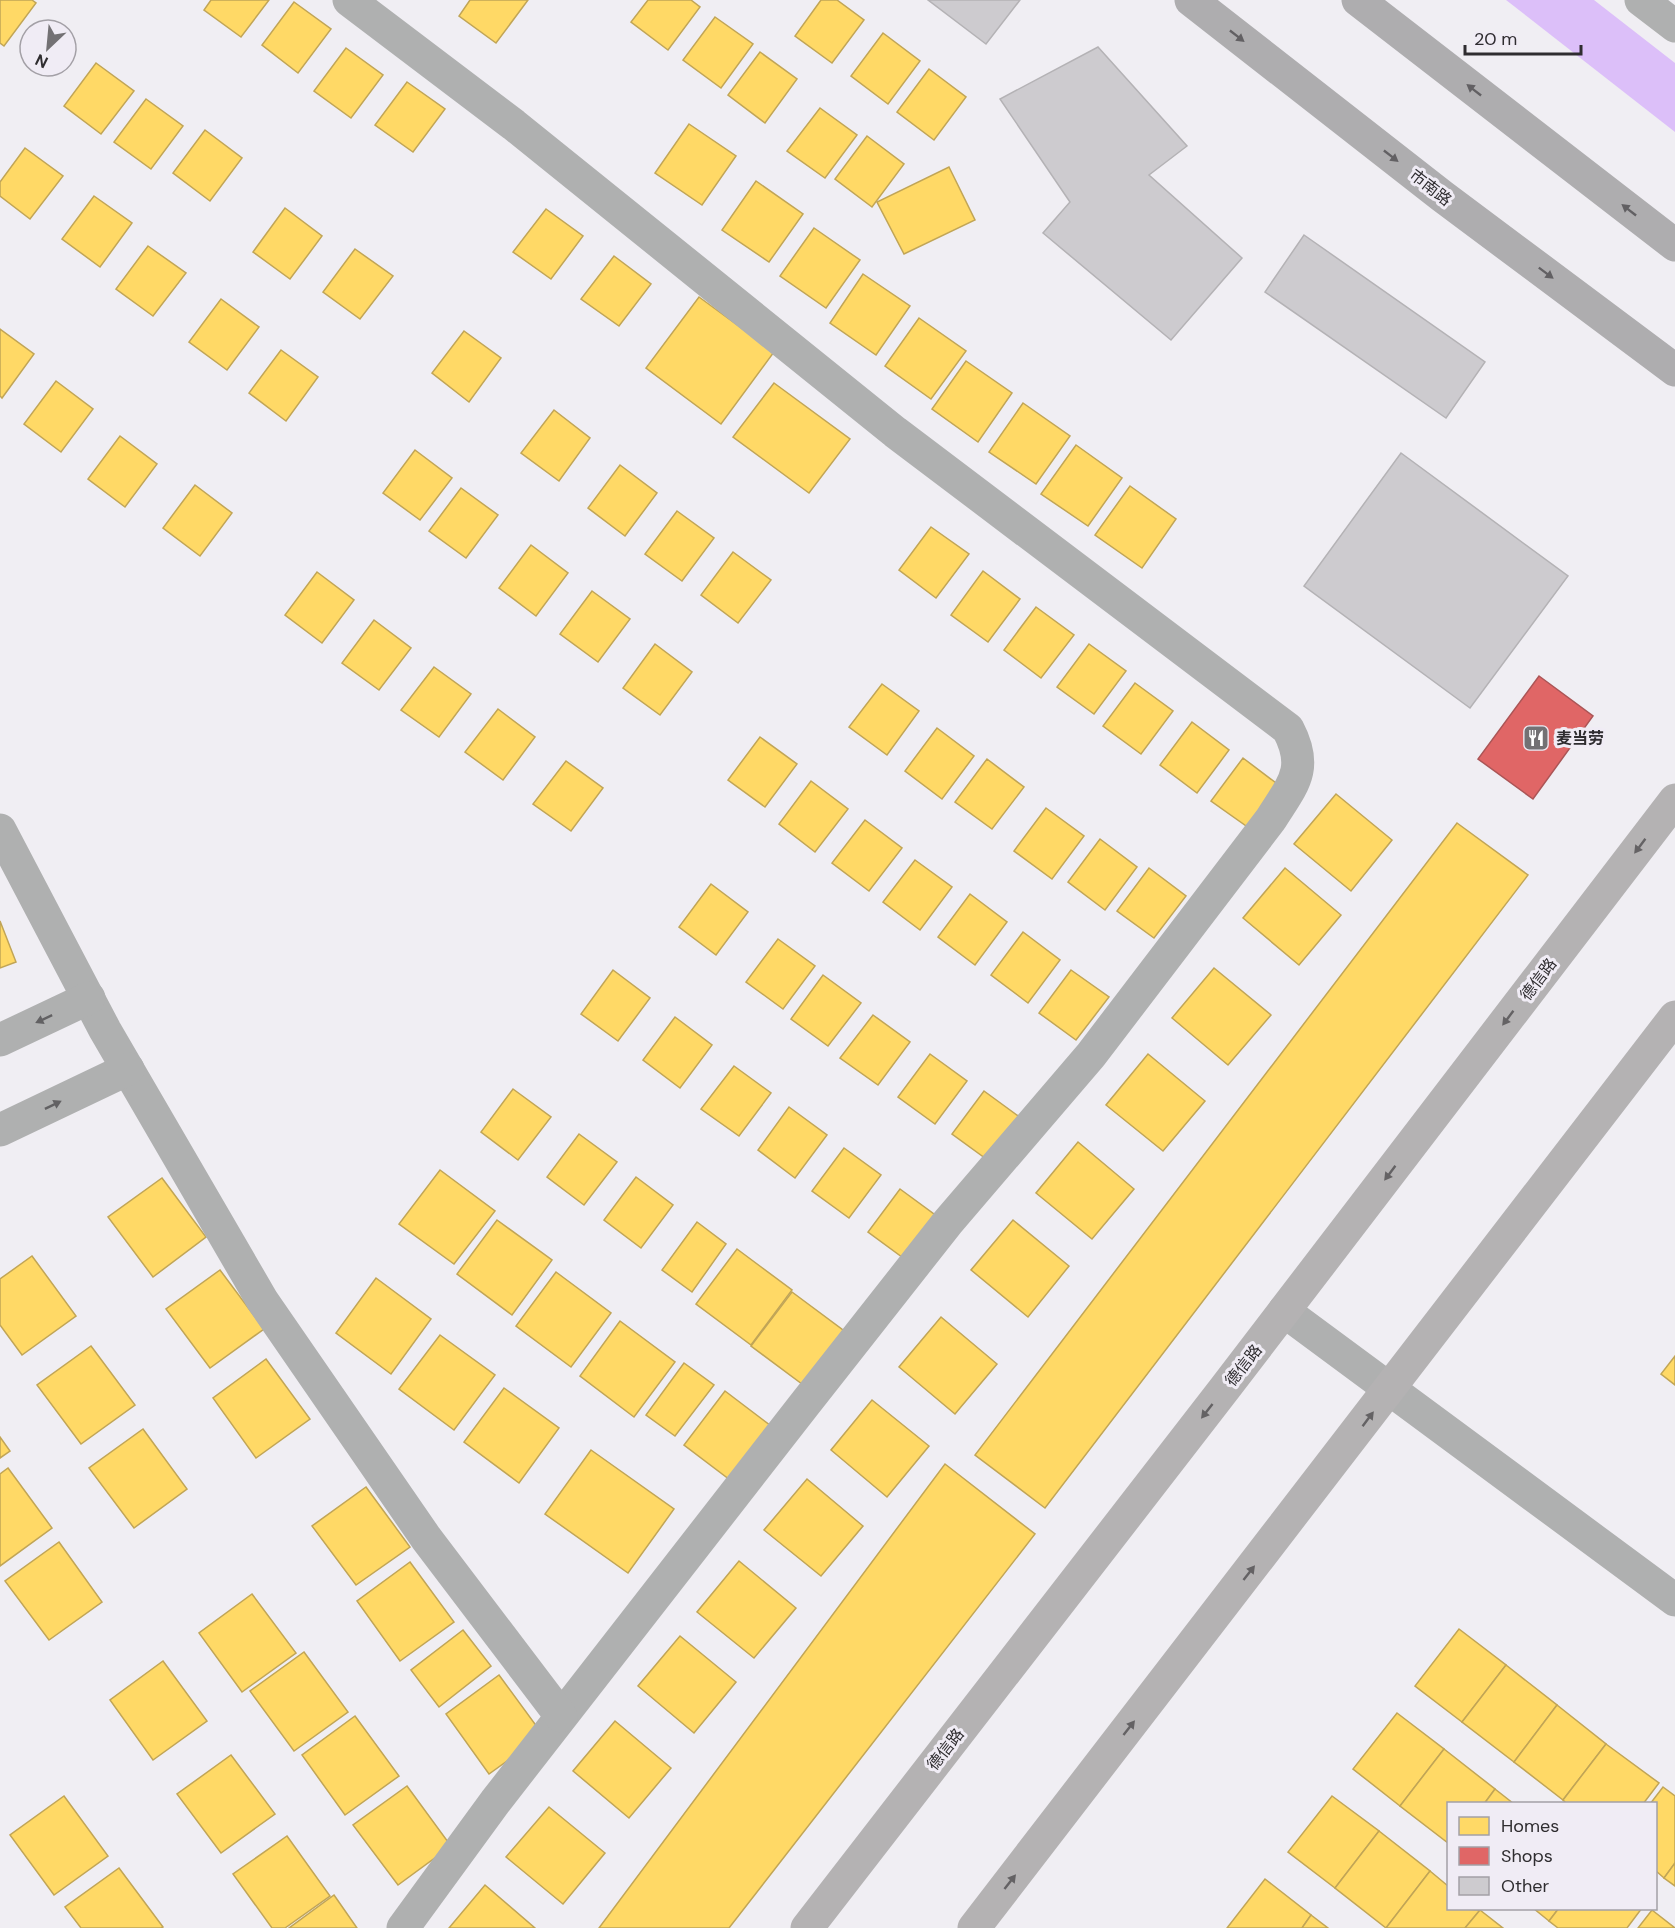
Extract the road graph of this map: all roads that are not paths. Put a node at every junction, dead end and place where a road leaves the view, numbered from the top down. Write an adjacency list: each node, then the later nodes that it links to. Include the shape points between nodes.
1 (348, 0): 20 (street, via 514,125 895,432 1288,729 1298,748 1300,766 1271,819 1091,1055 948,1222)
2 (1191, 0): 7 (highway, 市南路, one-way to 7)
3 (1358, 0): 6 (highway, one-way to 3)
4 (1641, 0): 5 (street)
5 (1675, 26)
6 (1675, 246)
7 (1631, 337): 8 (highway, 市南路); 9 (highway)
8 (1675, 370)
9 (1675, 391)
10 (1675, 800): 17 (main road, 德信路, one-way to 17)
11 (0, 830): 12 (street)
12 (89, 998): 14 (street, one-way to 14); 15 (street)
13 (1675, 1017): 18 (main road)
14 (0, 1040)
15 (128, 1069): 16 (street, one-way to 15); 20 (street, via 262,1300 426,1538)
16 (0, 1130)
17 (1284, 1311): 18 (street); 22 (main road, 德信路, one-way to 22)
18 (1390, 1389): 19 (street); 23 (main road, one-way to 18)
19 (1675, 1600)
20 (561, 1716): 21 (street)
21 (403, 1928)
22 (807, 1928)
23 (974, 1928)

